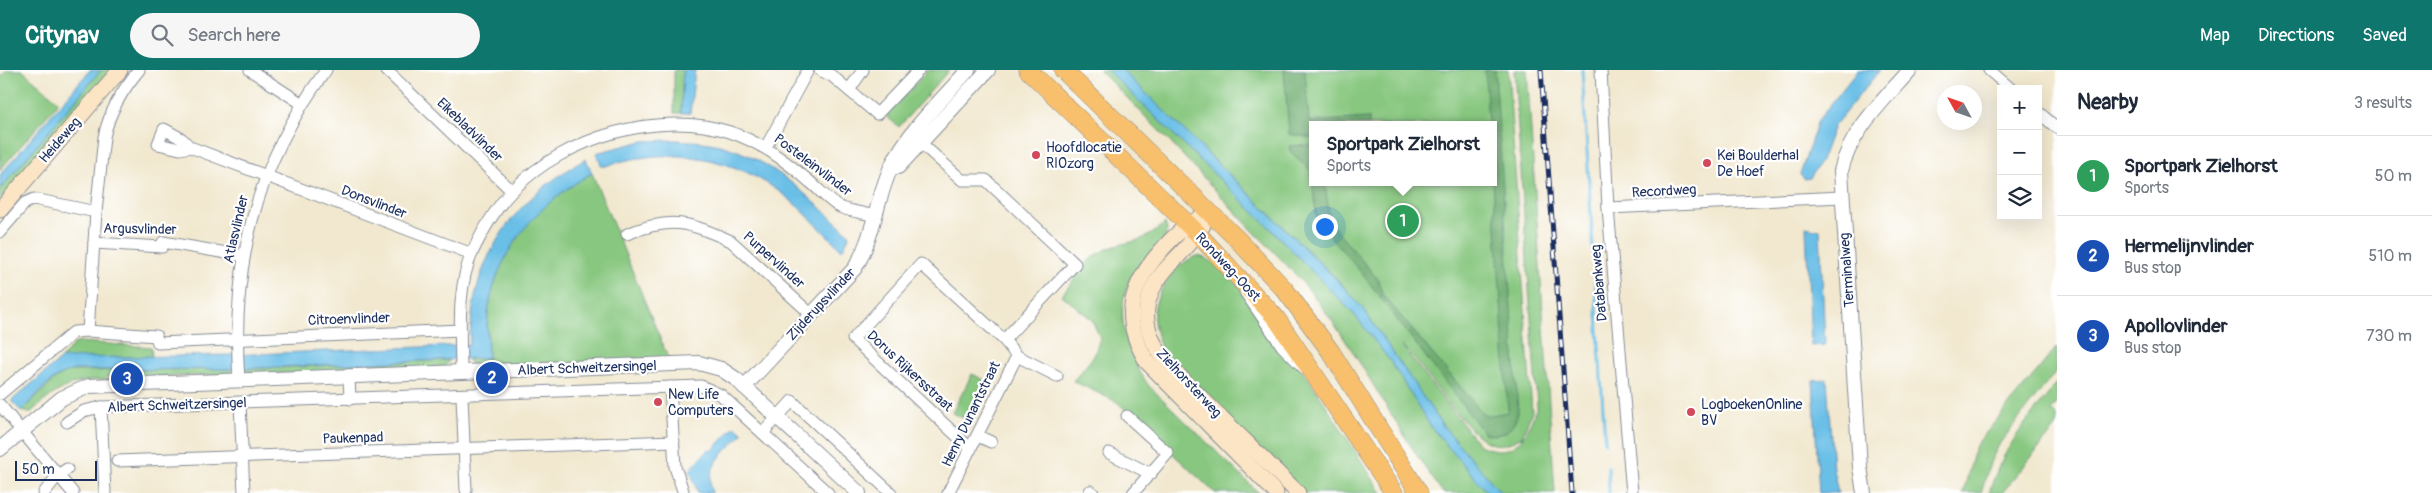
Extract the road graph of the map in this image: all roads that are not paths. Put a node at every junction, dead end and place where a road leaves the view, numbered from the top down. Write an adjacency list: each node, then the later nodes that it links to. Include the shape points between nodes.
1 (120, 70): 29 (main road, Heideweg)
2 (139, 70): 30 (street, via 120,98 107,126)
3 (250, 70): 19 (street)
4 (326, 70): 19 (street, Atlasvlinder)
5 (386, 70): 26 (street, Eikebladvlinder)
6 (808, 70): 24 (street)
7 (820, 70): 18 (street)
8 (863, 70): 18 (street)
9 (919, 70): 18 (street, via 877,114)
10 (968, 70): 22 (street, Zijderupsvlinder)
11 (988, 70): 22 (street, Zijderupsvlinder)
12 (1028, 70): 33 (main road, Rondweg-Oost)
13 (1062, 70): 31 (main road, Rondweg-Oost)
14 (1601, 70): 28 (street, Databankweg)
15 (1910, 70): 27 (street, Terminalweg, via 1866,121 1845,155 1841,171)
16 (1989, 70): 17 (street)
17 (2006, 85)
18 (849, 90)
19 (301, 103): 25 (street, Atlasvlinder)
20 (2042, 115): 21 (street)
21 (2057, 128)
22 (916, 139): 32 (street, Zijderupsvlinder, via 886,180); 43 (street, via 962,180 986,180 1075,264)
23 (190, 147): 25 (street, Donsvlinder)
24 (766, 147): 26 (street, Posteleinvlinder, via 728,132 690,124 625,129 587,143 542,166); 32 (street, Posteleinvlinder, via 841,208)
25 (266, 176): 37 (street, Donsvlinder); 38 (street, Atlasvlinder, via 252,213)
26 (512, 191): 37 (street, Posteleinvlinder)
27 (1842, 197): 28 (street, Recordweg); 89 (street, Terminalweg)
28 (1608, 208): 88 (street, Databankweg)
29 (0, 210)
30 (96, 212): 34 (street, via 34,199 25,203); 36 (street)
31 (1209, 212): 33 (main road, Zielhorsterweg); 87 (main road, Rondweg-Oost, via 1300,310 1331,352)
32 (875, 216): 39 (street, Zijderupsvlinder, via 868,244 856,268)
33 (1192, 229): 84 (main road, Zielhorsterweg, via 1150,264 1136,287 1131,314 1137,346 1160,376); 85 (main road, Zielhorsterweg, via 1157,281 1148,307 1148,334 1172,369); 86 (main road, Rondweg-Oost, via 1276,318)
34 (0, 232)
35 (627, 234): 39 (street, Purpervlinder, via 647,226 676,222 731,241)
36 (94, 243): 38 (street, Argusvlinder, via 162,248 163,242); 41 (street)
37 (472, 254): 40 (street, Posteleinvlinder, via 461,296)
38 (244, 256): 42 (street, Atlasvlinder, via 238,296)
39 (812, 315): 50 (street, Zijderupsvlinder)
40 (461, 330): 42 (street, Citroenvlinder); 45 (street, Posteleinvlinder)
41 (88, 331): 42 (street, Citroenvlinder, via 156,336 158,342); 51 (street, via 74,332)
42 (238, 339): 47 (street, Atlasvlinder)
43 (1004, 340): 44 (street, Henry Dunantstraat); 67 (street, Dorus Rijkersstraat, via 921,264 853,339)
44 (1017, 356): 46 (street); 62 (street, Henry Dunantstraat)
45 (462, 373): 48 (street, Albert Schweitzersingel); 50 (street, Albert Schweitzersingel, via 699,363 721,369)
46 (1057, 376)
47 (238, 377): 48 (street, Albert Schweitzersingel); 60 (street, Albert Schweitzersingel, via 89,386 62,398)
48 (349, 377): 53 (street)
49 (670, 387): 52 (street, Albert Schweitzersingel); 61 (street, Albert Schweitzersingel, via 701,386 714,390); 63 (street)
50 (744, 387): 58 (street, Albert Schweitzersingel)
51 (0, 394)
52 (462, 396): 53 (street, Albert Schweitzersingel); 65 (street)
53 (350, 399): 54 (street, Albert Schweitzersingel)
54 (240, 403): 56 (street, Albert Schweitzersingel); 69 (street)
55 (0, 405): 60 (street)
56 (101, 407): 59 (street, Albert Schweitzersingel, via 84,411); 78 (street)
57 (1127, 416): 72 (street, via 1168,453)
58 (777, 417): 61 (street); 81 (street, Albert Schweitzersingel); 82 (street, via 792,401)
59 (67, 422)
60 (21, 430): 66 (street, Albert Schweitzersingel); 71 (street)
61 (763, 433): 80 (street, Albert Schweitzersingel)
62 (978, 436): 64 (street); 67 (street, Henry Dunantstraat)
63 (674, 441): 65 (street, Paukenpad); 74 (street, via 675,467)
64 (991, 442)
65 (464, 448): 69 (street, Paukenpad); 73 (street)
66 (0, 449)
67 (972, 449): 83 (street, Henry Dunantstraat)
68 (1109, 453): 72 (street)
69 (243, 457): 70 (street, Paukenpad); 79 (street)
70 (117, 461)
71 (62, 472): 76 (street); 77 (street)
72 (1151, 474): 75 (street)
73 (466, 490)
74 (683, 491)
75 (1141, 491)
76 (44, 493)
77 (73, 493)
78 (105, 493)
79 (244, 493)
80 (828, 493)
81 (859, 493)
82 (891, 493)
83 (948, 493)
84 (1276, 493)
85 (1298, 493)
86 (1394, 493)
87 (1419, 493)
88 (1632, 493)
89 (1864, 493)

